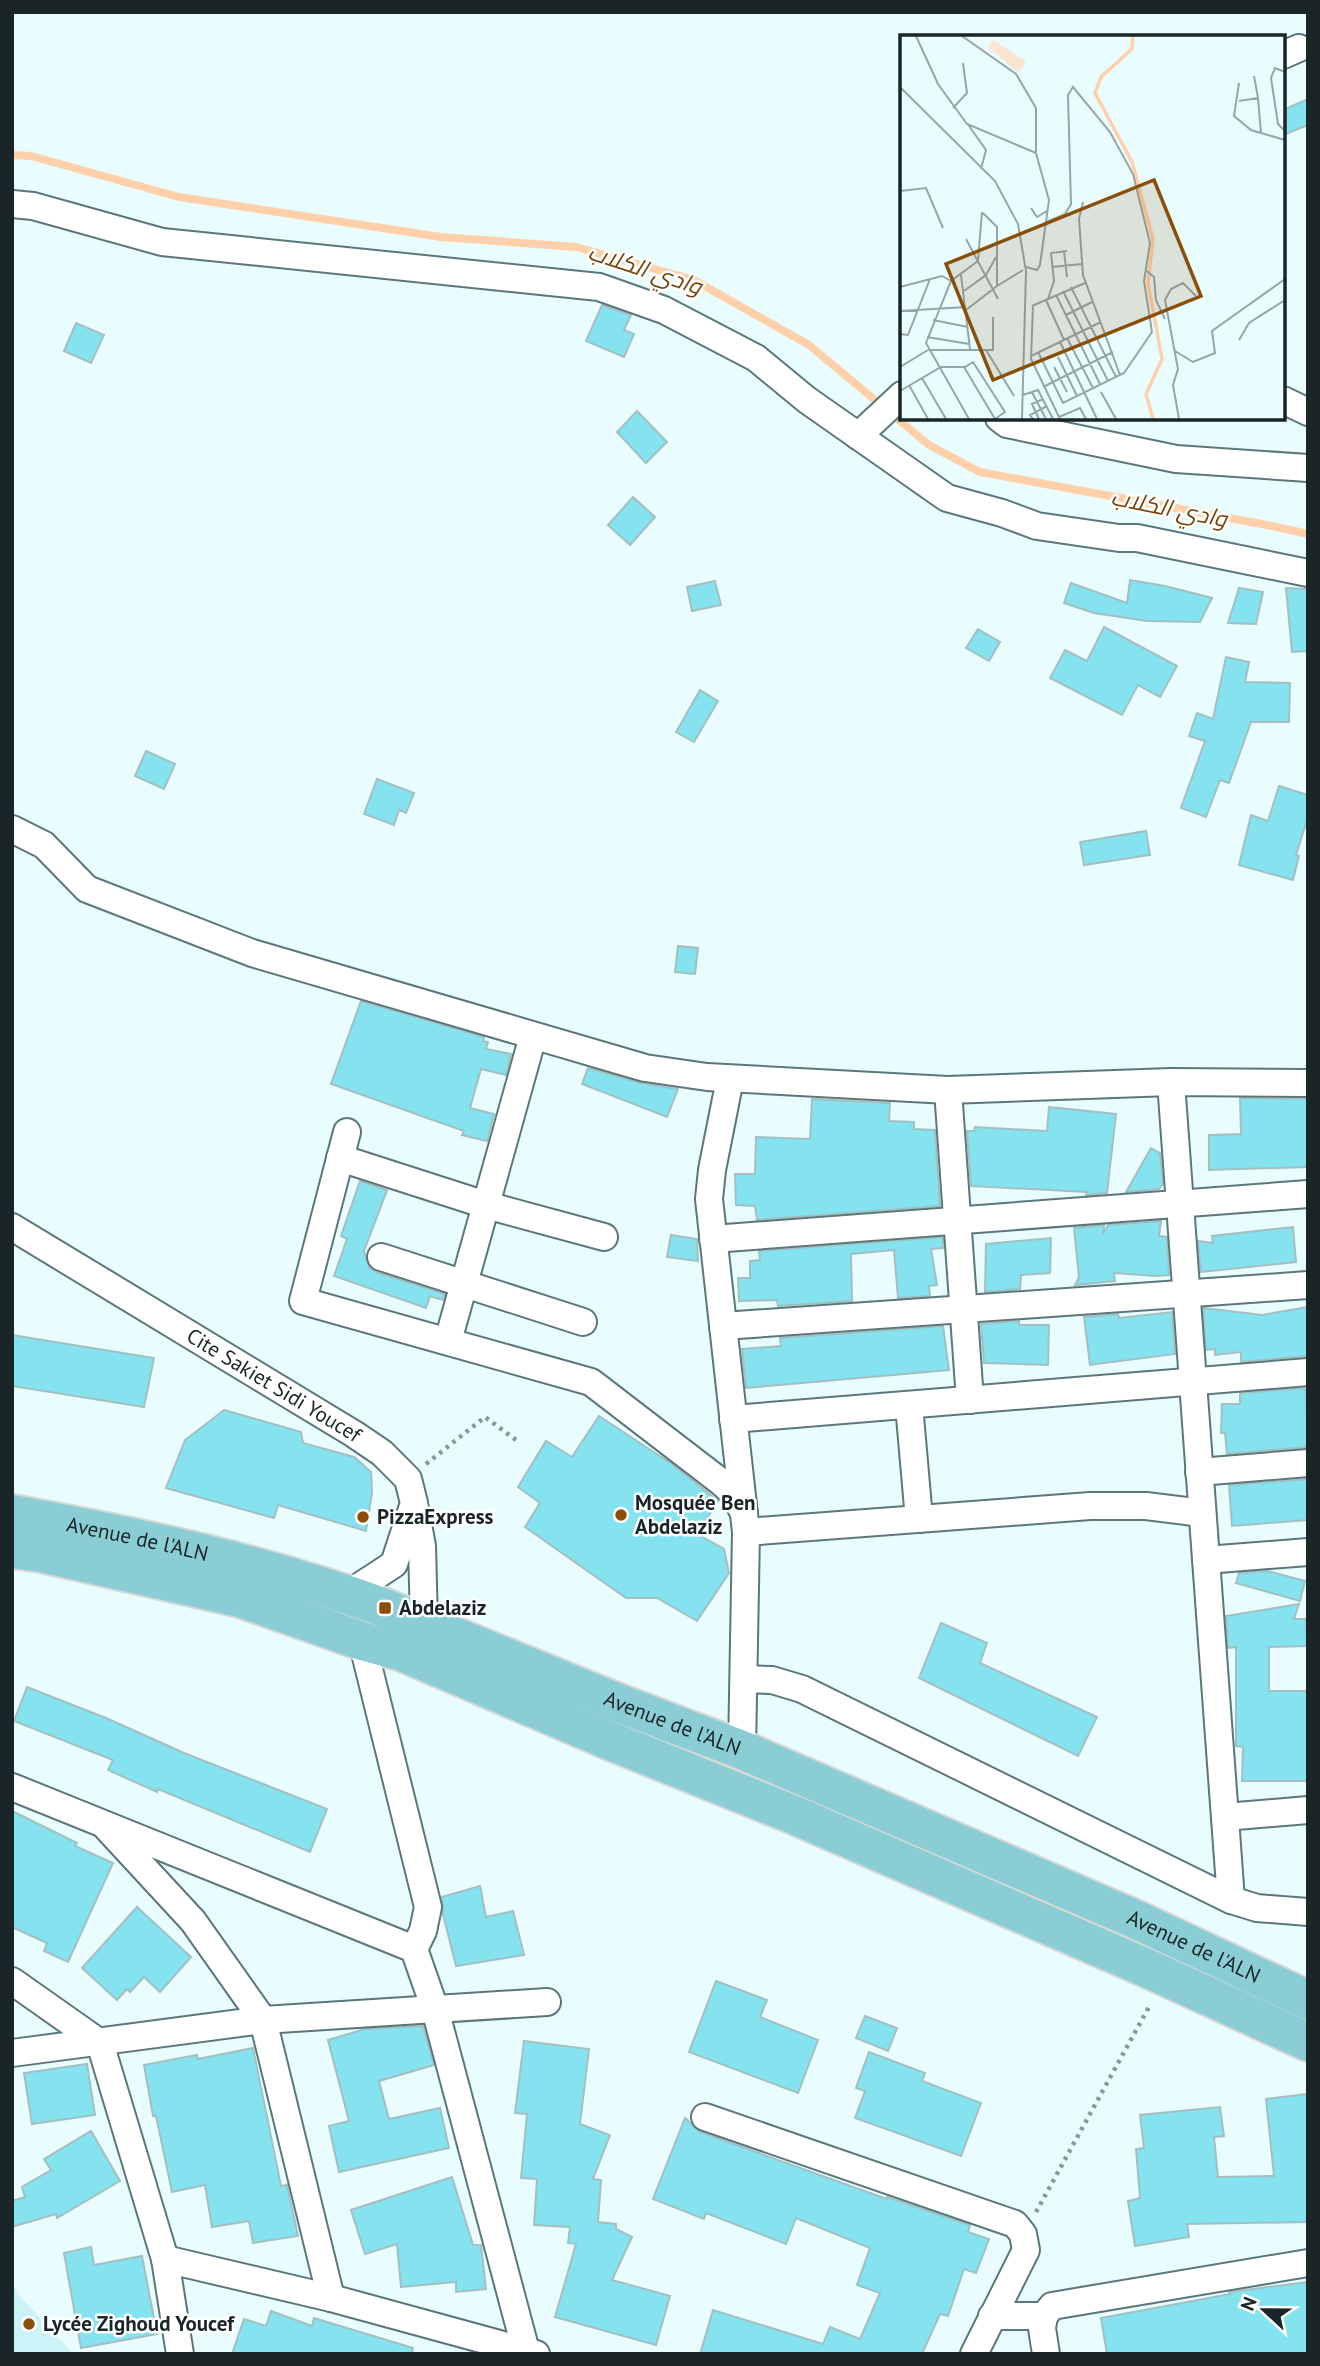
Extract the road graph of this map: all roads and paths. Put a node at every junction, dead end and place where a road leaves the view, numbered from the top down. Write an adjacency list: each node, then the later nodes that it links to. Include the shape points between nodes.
1 (12, 204): 6 (street, via 162,242 600,287 664,310 756,358)
2 (900, 397): 6 (street)
3 (1285, 401): 4 (street)
4 (1308, 412)
5 (1002, 420): 7 (street, via 1176,459)
6 (858, 436): 8 (street, via 947,498 1037,526 1137,538)
7 (1308, 468)
8 (1308, 573)
9 (12, 829): 10 (street, via 44,845 87,889 252,953)
10 (533, 1036): 11 (street, via 645,1068); 18 (street)
11 (730, 1079): 14 (street); 23 (street, via 710,1190)
12 (1171, 1082): 13 (street); 14 (street); 19 (street)
13 (1308, 1083)
14 (948, 1090): 20 (street)
15 (347, 1132): 16 (street)
16 (340, 1158): 18 (street); 31 (street, via 303,1301)
17 (1308, 1194): 19 (street)
18 (486, 1205): 22 (street); 25 (street)
19 (1180, 1205): 20 (street); 27 (street)
20 (957, 1221): 23 (street); 28 (street)
21 (12, 1227): 40 (street, Cite Sakiet Sidi Youcef, via 354,1434 382,1453)
22 (604, 1237)
23 (713, 1239): 30 (street)
24 (382, 1256): 25 (street)
25 (464, 1284): 29 (street); 31 (street)
26 (1308, 1285): 27 (street)
27 (1186, 1295): 28 (street); 33 (street)
28 (963, 1310): 30 (street); 34 (street)
29 (583, 1322)
30 (723, 1326): 36 (street)
31 (448, 1341): 44 (street, via 591,1382 721,1482 733,1493)
32 (1308, 1372): 33 (street)
33 (1193, 1382): 34 (street); 39 (street)
34 (970, 1400): 35 (street)
35 (909, 1405): 36 (street); 43 (street)
36 (733, 1419): 44 (street)
37 (520, 1443): 40 (path, via 485,1417)
38 (1308, 1463): 39 (street)
39 (1199, 1472): 41 (street)
40 (411, 1491): 48 (street, via 394,1564); 49 (street, via 422,1546)
41 (1202, 1513): 43 (street, via 1090,1506); 47 (street)
42 (12, 1514): 48 (main road, Avenue de l'ALN, via 118,1533)
43 (919, 1519): 44 (street)
44 (745, 1523): 52 (street)
45 (12, 1549): 50 (main road, via 240,1598)
46 (1308, 1552): 47 (street)
47 (1206, 1560): 56 (street)
48 (348, 1594): 49 (main road, Avenue de l'ALN)
49 (424, 1623): 51 (street); 53 (main road, Avenue de l'ALN)
50 (362, 1641): 51 (main road); 60 (street, via 428,1907)
51 (438, 1668): 61 (main road, via 794,1815)
52 (744, 1679): 53 (street); 58 (street, via 772,1680 802,1689)
53 (742, 1750): 63 (main road, Avenue de l'ALN, via 1137,1920)
54 (12, 1787): 57 (street)
55 (1308, 1810): 56 (street)
56 (1224, 1817): 58 (street)
57 (101, 1822): 60 (street); 66 (street, via 193,1920)
58 (1231, 1900): 59 (street, via 1257,1908)
59 (1308, 1912)
60 (414, 1949): 65 (street)
61 (1166, 1977): 67 (main road); 71 (path)
62 (12, 1981): 68 (street)
63 (1308, 2000)
64 (547, 2002): 65 (street)
65 (435, 2009): 66 (street); 78 (street)
66 (263, 2020): 68 (street); 74 (street)
67 (1308, 2042)
68 (100, 2043): 69 (street); 72 (street)
69 (12, 2053)
70 (705, 2118): 71 (street, via 1016,2224)
71 (1023, 2234): 75 (street, via 1026,2250)
72 (165, 2259): 74 (street); 79 (street)
73 (1308, 2263): 76 (street, via 1052,2306)
74 (331, 2298): 77 (street)
75 (992, 2316): 76 (street); 80 (street)
76 (1044, 2316): 81 (street)
77 (491, 2348): 78 (street)
78 (531, 2352)
79 (180, 2354)
80 (974, 2354)
81 (1046, 2354)

